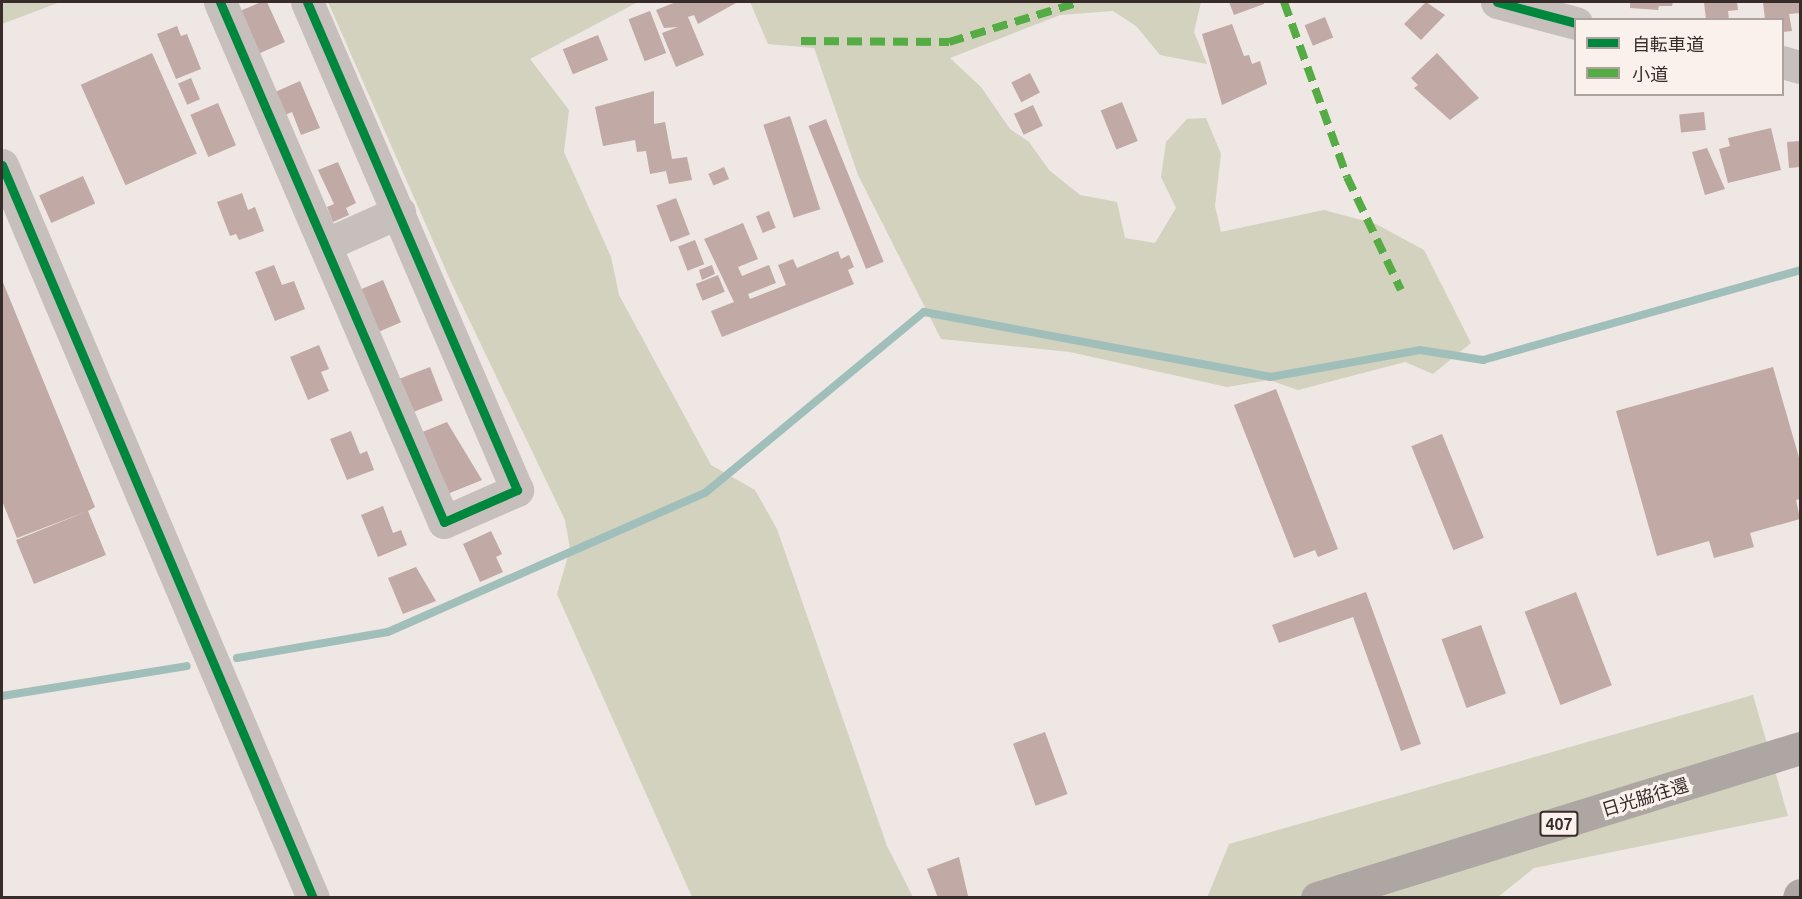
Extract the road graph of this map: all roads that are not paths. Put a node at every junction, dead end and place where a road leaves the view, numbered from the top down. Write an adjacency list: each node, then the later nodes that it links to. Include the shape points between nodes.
1 (220, 2): 9 (street)
2 (307, 2): 8 (street)
3 (1497, 2): 4 (street)
4 (1574, 22)
5 (1784, 63): 6 (street)
6 (1800, 67)
7 (2, 165): 13 (street)
8 (399, 212): 9 (street); 9 (street, via 517,490 454,518 444,522)
9 (327, 243)
10 (1800, 748): 11 (highway, 日光脇往還 / 407)
11 (1753, 764): 12 (highway); 14 (highway, 日光脇往還 / 407)
12 (1800, 776)
13 (313, 897)
14 (1317, 897)

